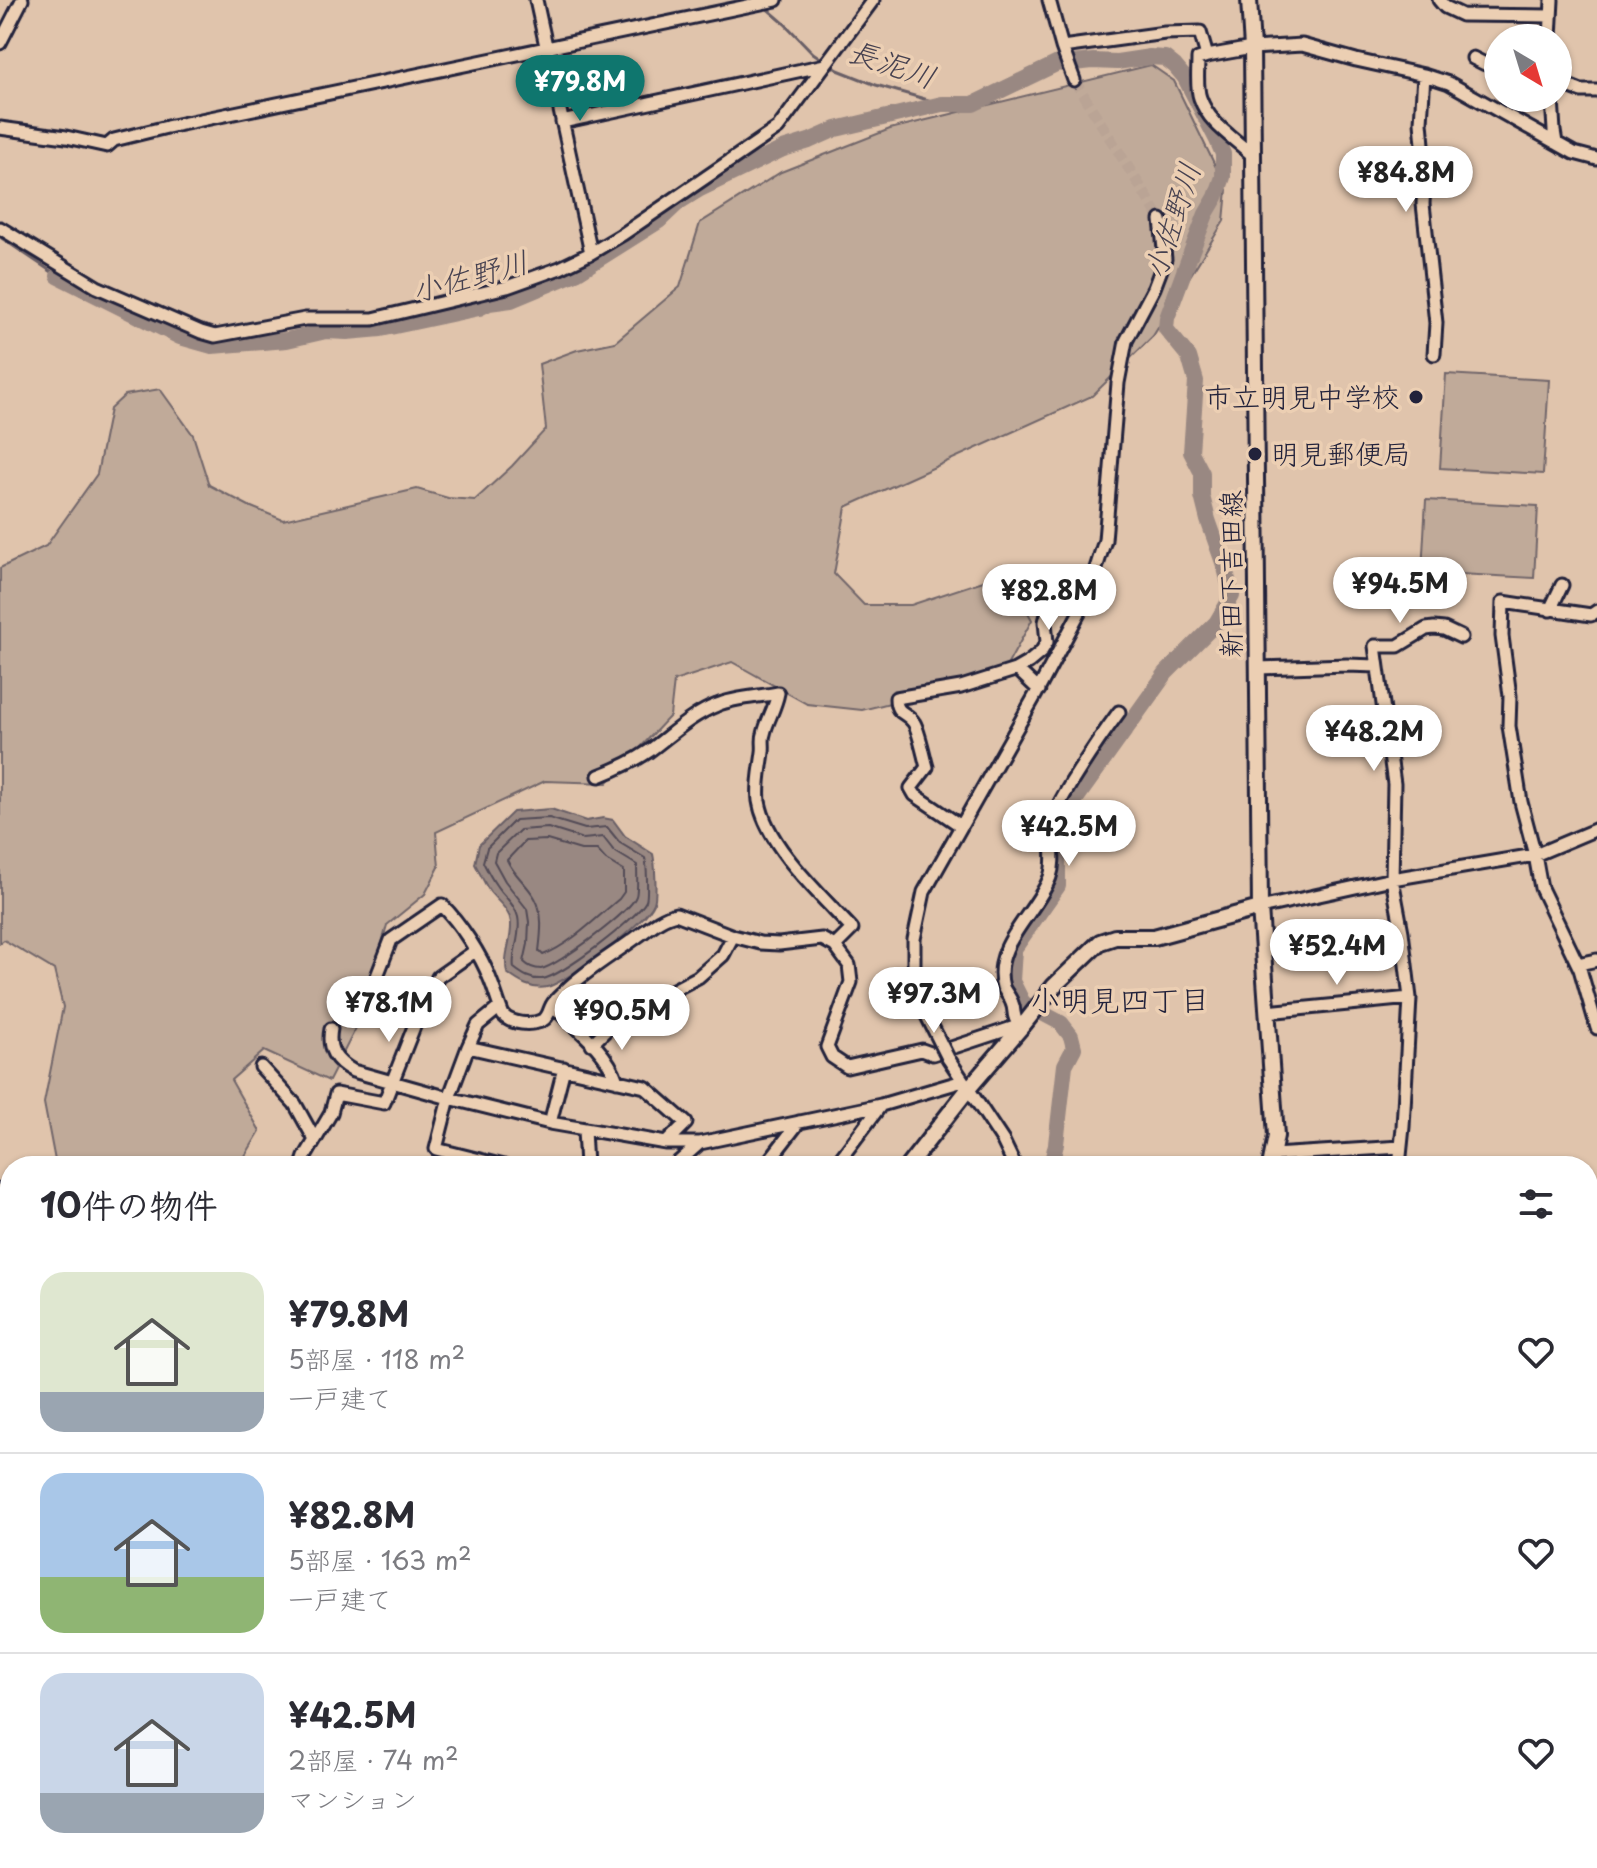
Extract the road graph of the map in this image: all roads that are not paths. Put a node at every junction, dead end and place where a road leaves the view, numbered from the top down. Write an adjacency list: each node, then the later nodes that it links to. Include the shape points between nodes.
1 (22, 0): 11 (street)
2 (536, 0): 13 (street)
3 (776, 0): 13 (street)
4 (873, 0): 18 (street)
5 (1049, 0): 12 (street)
6 (1249, 0): 14 (main road, 新田下吉田線)
7 (1439, 0): 9 (street, via 1462,15)
8 (1552, 0): 9 (street)
9 (1551, 16): 10 (street)
10 (1551, 24)
11 (0, 43)
12 (1062, 47): 15 (street, via 1200,32); 19 (street)
13 (546, 48): 24 (street); 25 (street, via 167,127 107,146)
14 (1252, 48): 15 (street); 20 (street, via 1302,45); 27 (main road, 新田下吉田線)
15 (1207, 56): 27 (street, via 1198,59 1199,96 1215,124)
16 (1473, 58): 17 (street)
17 (1484, 64)
18 (825, 65): 24 (street); 31 (street, via 778,128)
19 (1072, 75)
20 (1424, 75): 26 (street, via 1449,83); 32 (street, via 1423,204 1436,323)
21 (1572, 87): 22 (street)
22 (1597, 91)
23 (1553, 112): 26 (street)
24 (562, 122): 31 (street)
25 (0, 128)
26 (1556, 143): 28 (street)
27 (1252, 155): 39 (main road, 新田下吉田線)
28 (1597, 159)
29 (1161, 220): 41 (street, via 1165,259 1126,341 1118,383 1105,540 1086,600)
30 (0, 228): 31 (street, via 97,287 215,336 305,319 373,319 507,287)
31 (591, 253)
32 (1434, 354)
33 (1562, 585): 35 (street)
34 (1051, 599): 40 (street, via 1047,642)
35 (1550, 610): 36 (street, via 1591,615); 46 (street, via 1503,602 1509,726)
36 (1597, 611)
37 (1461, 637): 38 (street, via 1434,628 1398,646 1375,646)
38 (1377, 666): 39 (street); 47 (street, via 1394,784)
39 (1258, 668): 48 (main road, 新田下吉田線)
40 (1015, 670): 41 (street); 44 (street, via 961,687 896,698 900,712 914,723 927,767 911,788)
41 (1039, 690): 44 (street)
42 (1119, 712): 59 (street, via 1060,802 1051,837 1050,876 1006,948 1003,987)
43 (599, 776): 50 (street, via 626,766 714,706 778,693 763,735 758,788 762,812 784,852 852,929)
44 (961, 826): 68 (street, bridge, via 924,892 914,966 926,1014)
45 (1597, 829): 46 (street)
46 (1535, 855): 47 (street); 53 (street, via 1541,888)
47 (1392, 879): 48 (street); 54 (street)
48 (1260, 908): 57 (main road, 新田下吉田線); 59 (main road, via 1165,935 1100,942)
49 (733, 936): 50 (street, via 767,944 822,939); 55 (street, via 670,915 584,975); 62 (street, via 723,955 698,977 620,1016)
50 (835, 946): 59 (street, via 849,965 851,982 827,1047 847,1067 922,1050 933,1054)
51 (475, 951): 56 (street); 58 (street, via 438,977); 58 (street, via 442,905 391,940 367,1002)
52 (1597, 960): 53 (street)
53 (1578, 964): 60 (street)
54 (1410, 998): 57 (street); 77 (street)
55 (552, 1005): 56 (street, via 543,1020 526,1023 506,1019); 62 (street)
56 (500, 1007): 63 (street, via 478,1025)
57 (1267, 1012): 86 (main road, 新田下吉田線, via 1276,1136)
58 (417, 1019): 66 (street)
59 (1021, 1025): 68 (main road)
60 (1597, 1028)
61 (331, 1029): 66 (street, via 330,1048 338,1061 353,1071)
62 (592, 1044): 67 (street)
63 (468, 1047): 65 (street); 69 (street)
64 (261, 1067): 74 (street, via 295,1104)
65 (564, 1068): 67 (street); 72 (street)
66 (393, 1081): 69 (street); 74 (street, via 384,1103 336,1094)
67 (617, 1081): 75 (street, via 645,1087 686,1123)
68 (966, 1085): 70 (street); 84 (main road); 85 (street)
69 (449, 1098): 72 (street); 79 (street, via 436,1149)
70 (881, 1105): 71 (street); 83 (street)
71 (799, 1122): 76 (street); 82 (street)
72 (550, 1123): 73 (street)
73 (584, 1130): 75 (street); 80 (street)
74 (315, 1140): 78 (street)
75 (666, 1143): 76 (street)
76 (700, 1143): 81 (street)
77 (1401, 1147): 87 (street); 88 (street)
78 (306, 1156)
79 (464, 1156)
80 (585, 1156)
81 (685, 1156)
82 (773, 1156)
83 (843, 1156)
84 (915, 1156)
85 (1010, 1156)
86 (1273, 1156)
87 (1302, 1156)
88 (1400, 1156)

